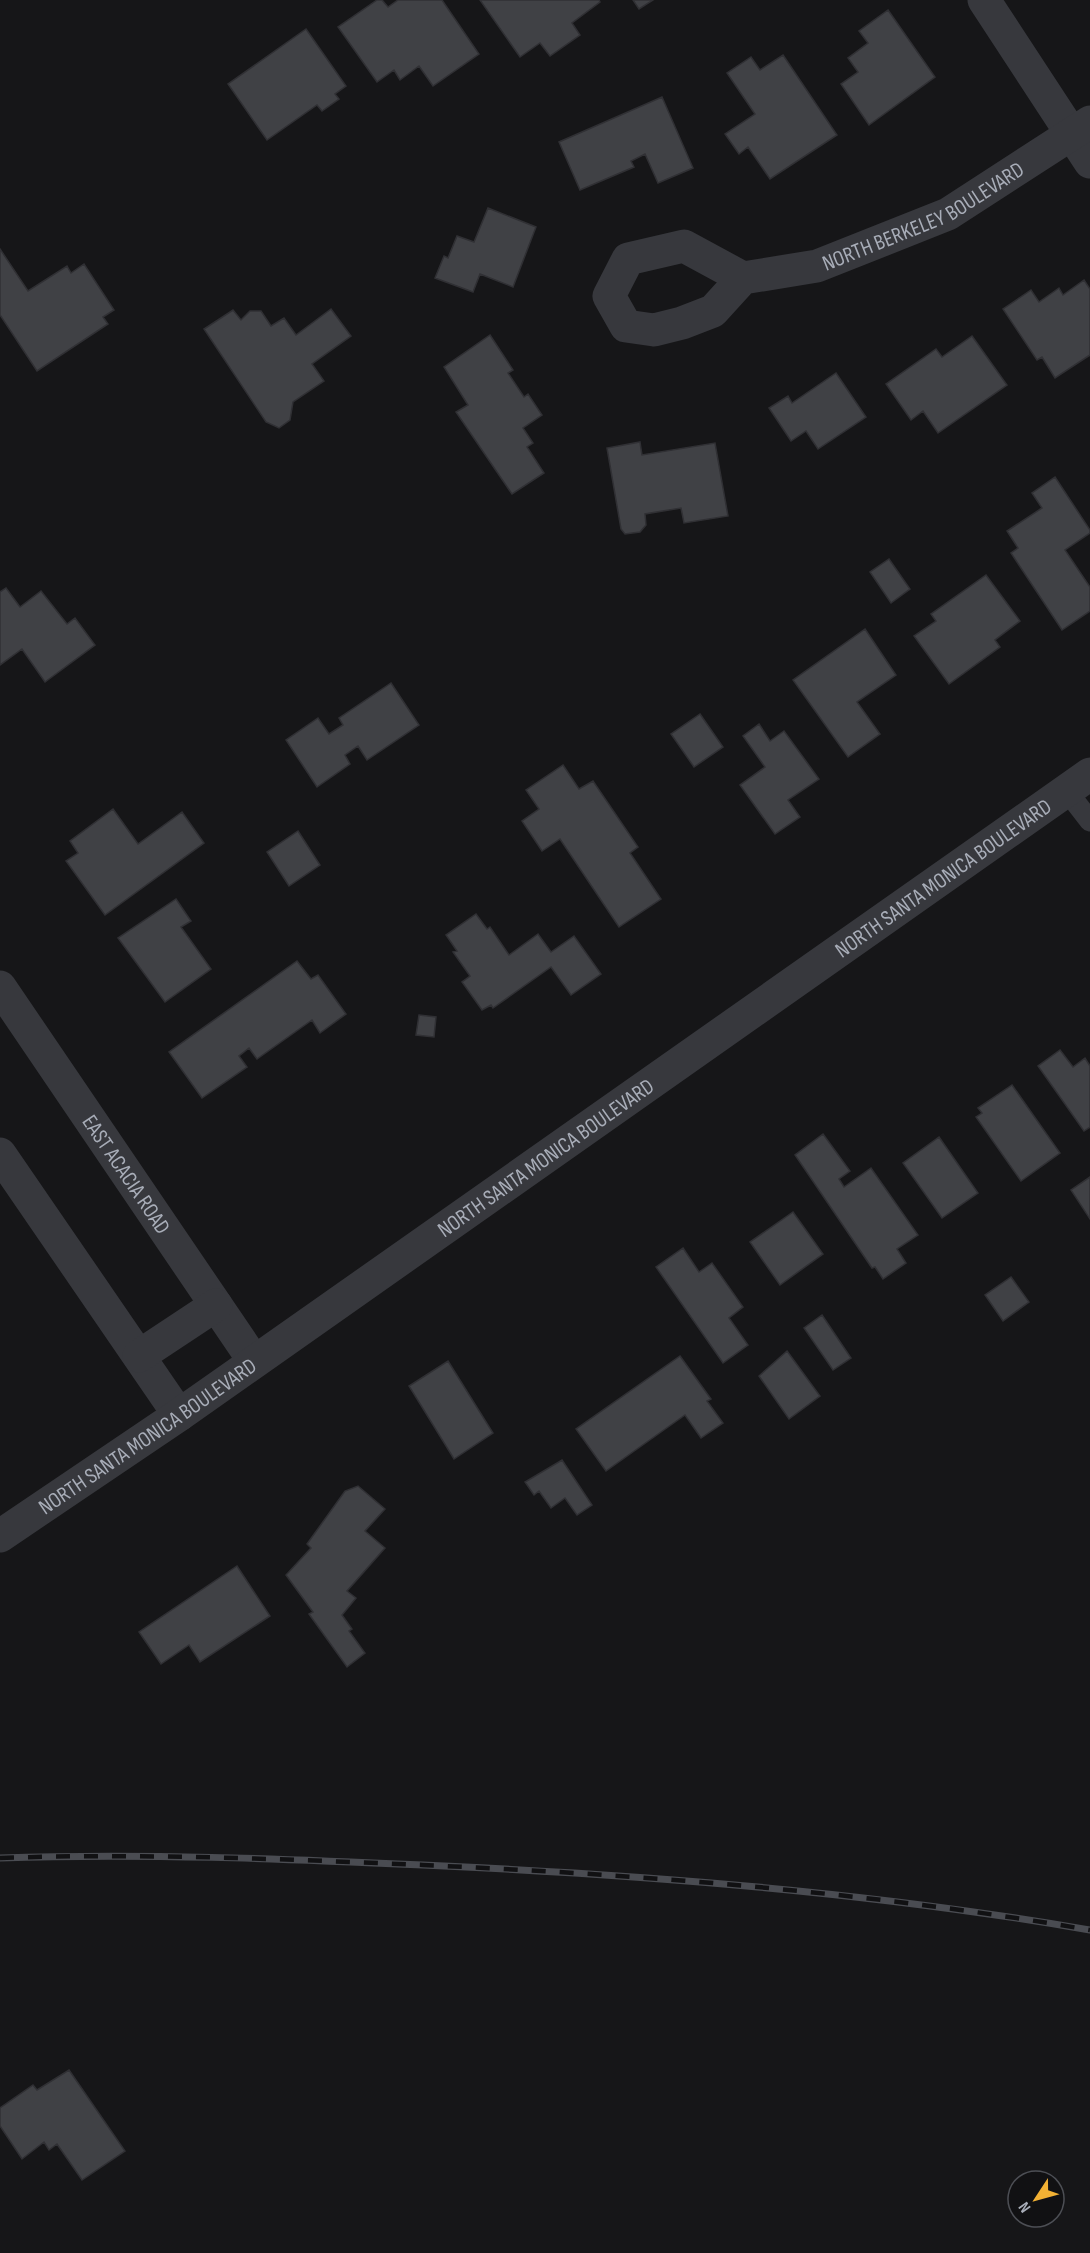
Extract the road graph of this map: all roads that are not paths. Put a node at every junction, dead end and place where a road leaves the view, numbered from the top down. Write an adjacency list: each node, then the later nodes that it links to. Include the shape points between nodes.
1 (984, 0): 2 (street)
2 (1081, 128): 3 (street); 4 (street, NORTH BERKELEY BOULEVARD, via 948,214 817,266)
3 (1090, 162)
4 (743, 278)
5 (1078, 782): 6 (lane); 11 (street, NORTH SANTA MONICA BOULEVARD)
6 (1090, 821)
7 (0, 987): 9 (street, EAST ACACIA ROAD)
8 (0, 1154): 10 (street)
9 (216, 1305): 10 (street); 11 (street, EAST ACACIA ROAD)
10 (139, 1356): 12 (street)
11 (254, 1361): 12 (street, NORTH SANTA MONICA BOULEVARD)
12 (179, 1414): 13 (street, NORTH SANTA MONICA BOULEVARD)
13 (0, 1536)

